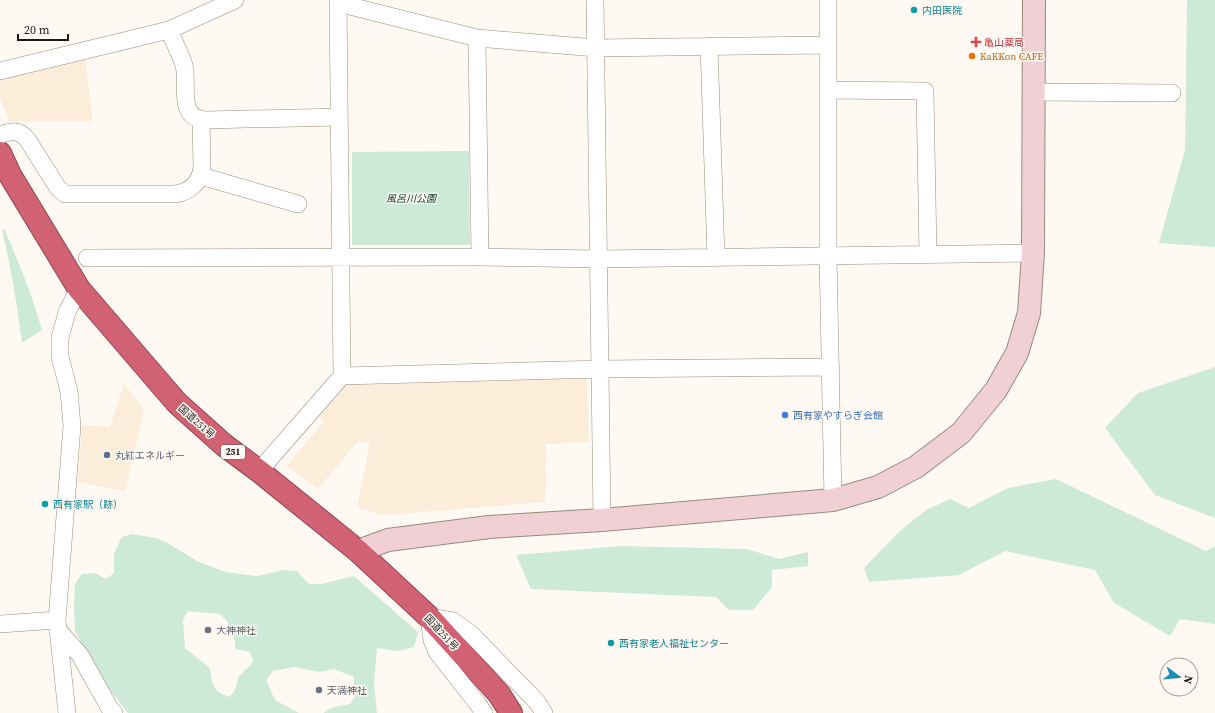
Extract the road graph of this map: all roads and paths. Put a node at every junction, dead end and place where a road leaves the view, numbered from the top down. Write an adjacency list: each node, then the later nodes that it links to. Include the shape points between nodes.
1 (235, 0): 6 (street)
2 (595, 0): 10 (street)
3 (828, 0): 8 (street)
4 (1034, 0): 13 (street)
5 (338, 2): 7 (street); 15 (street)
6 (169, 30): 11 (street); 16 (street, via 184,67 187,107 190,113)
7 (477, 38): 10 (street); 26 (street)
8 (828, 45): 9 (street); 12 (street)
9 (708, 46): 10 (street); 27 (street)
10 (596, 48): 29 (street)
11 (0, 71)
12 (828, 90): 23 (street, via 925,91); 24 (street)
13 (1033, 92): 14 (street); 22 (street)
14 (1172, 93)
15 (339, 117): 16 (street); 25 (street)
16 (201, 119): 19 (street)
17 (0, 135): 19 (street, via 15,131 28,138 58,188 65,194 174,194 186,191 198,182)
18 (0, 152): 20 (highway, 国道251号 / 251)
19 (201, 176): 21 (street)
20 (5, 178): 30 (highway, 国道251号 / 251)
21 (298, 204)
22 (1033, 253): 23 (street); 35 (street, via 1029,313 1017,352 996,390 961,433 916,468 878,487)
23 (928, 254): 24 (street)
24 (828, 256): 27 (street); 31 (street)
25 (341, 257): 26 (street); 28 (street); 33 (street)
26 (480, 257): 29 (street)
27 (716, 257): 29 (street)
28 (87, 258)
29 (598, 259): 32 (street)
30 (78, 289): 34 (highway, 国道251号 / 251, via 177,403 224,445); 40 (street, via 66,312 60,338 60,357 69,391 72,426)
31 (830, 367): 32 (street); 35 (street)
32 (600, 369): 33 (street); 36 (street)
33 (342, 376): 34 (street)
34 (259, 471): 37 (highway, 国道251号 / 251)
35 (833, 500): 36 (street)
36 (602, 520): 37 (street, via 489,527 388,540)
37 (358, 551): 38 (highway, 国道251号 / 251)
38 (429, 617): 43 (street, via 432,640 437,652); 44 (highway, 国道251号 / 251, via 499,694); 45 (street, via 453,621 470,633 537,702)
39 (0, 624): 40 (street)
40 (58, 625): 41 (street); 42 (street, via 80,655)
41 (67, 713)
42 (114, 713)
43 (484, 713)
44 (512, 713)
45 (544, 713)

